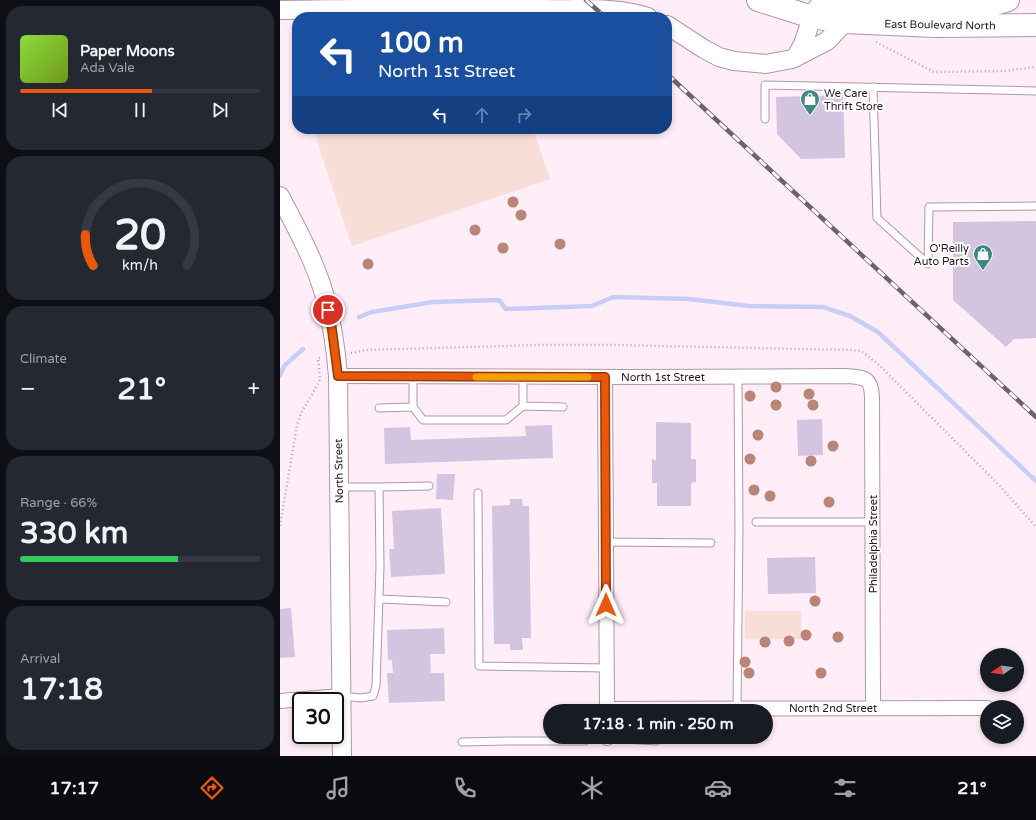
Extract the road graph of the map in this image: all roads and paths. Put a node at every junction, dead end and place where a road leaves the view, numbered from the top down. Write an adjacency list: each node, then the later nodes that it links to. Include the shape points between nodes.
1 (758, 0): 6 (main road, East Boulevard North)
2 (1008, 0): 6 (main road, via 972,11 825,3)
3 (1036, 9): 9 (main road)
4 (280, 10): 5 (street, via 528,8)
5 (627, 12)
6 (812, 17): 7 (main road, East Boulevard North); 12 (street)
7 (845, 22): 9 (main road, East Boulevard North); 12 (street, via 827,41)
8 (1036, 25): 9 (main road, East Boulevard North)
9 (985, 26)
10 (672, 28): 12 (street, via 719,57 734,61 766,64)
11 (871, 41): 13 (path, via 934,72 1003,71)
12 (796, 56)
13 (1036, 67)
14 (873, 87): 15 (lane); 16 (lane, via 766,85); 18 (lane, via 877,218 928,264 929,207)
15 (1036, 91)
16 (765, 119)
17 (280, 196): 20 (street, North Street, via 310,254 325,297)
18 (1036, 206)
19 (318, 358): 36 (path, via 320,379 297,425)
20 (338, 376): 21 (street, North 1st Street); 31 (street, North Street)
21 (413, 376): 22 (street, North 1st Street); 27 (lane)
22 (523, 377): 23 (street, North 1st Street); 26 (lane)
23 (605, 377): 24 (street, North 1st Street); 37 (street)
24 (738, 377): 25 (street, North 1st Street, via 847,376); 47 (lane, via 740,530)
25 (868, 381): 35 (street, Philadelphia Street, via 872,386)
26 (523, 406): 27 (lane, via 506,420 423,420); 28 (lane)
27 (413, 407): 29 (lane)
28 (563, 407)
29 (379, 408)
30 (429, 486): 32 (lane)
31 (340, 487): 32 (lane); 42 (street, North Street)
32 (379, 487): 39 (lane)
33 (478, 493): 41 (lane, via 479,666)
34 (756, 522): 35 (lane)
35 (872, 522): 49 (street, Philadelphia Street)
36 (280, 526)
37 (606, 542): 38 (lane); 41 (street)
38 (711, 543)
39 (380, 599): 40 (lane); 43 (lane, via 376,686 373,696)
40 (446, 602)
41 (607, 668): 46 (street)
42 (341, 692)
43 (344, 696)
44 (292, 700): 45 (street)
45 (280, 701)
46 (607, 704)
47 (737, 704)
48 (773, 708): 49 (street, North 2nd Street)
49 (873, 708): 50 (street, North 2nd Street)
50 (980, 708)
51 (543, 740): 52 (lane)
52 (462, 742)
53 (342, 744): 54 (street, North Street)
54 (342, 756)

